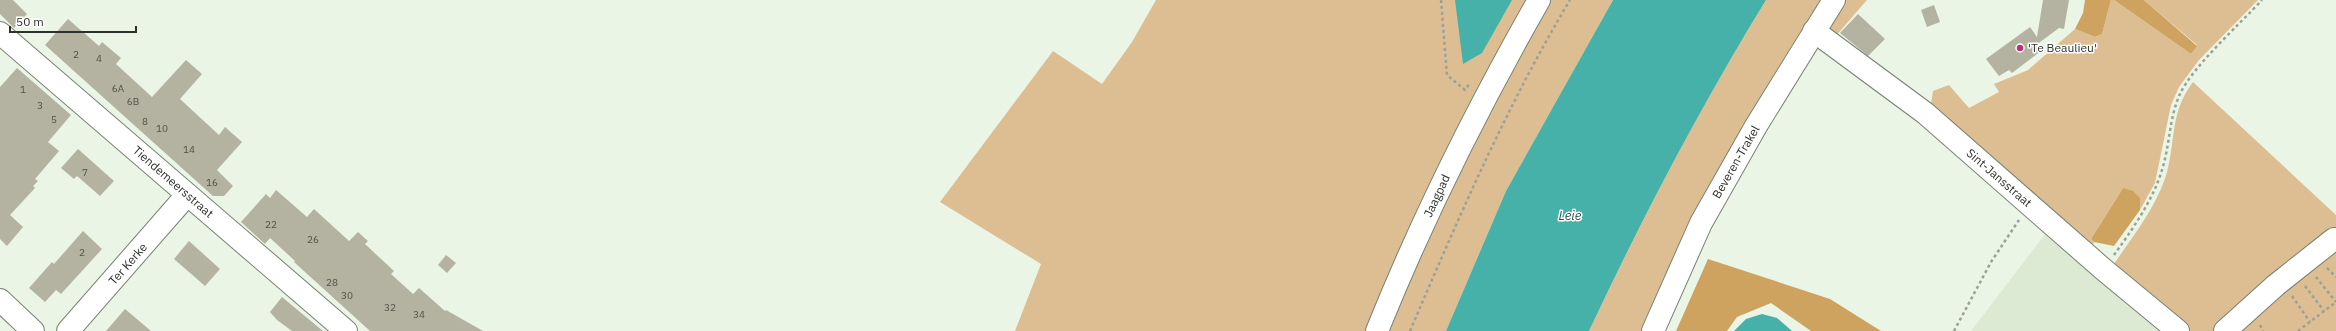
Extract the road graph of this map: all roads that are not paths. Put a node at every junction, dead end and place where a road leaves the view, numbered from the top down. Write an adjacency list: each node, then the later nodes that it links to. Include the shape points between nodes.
1 (1539, 0): 11 (street, Jaagpad, via 1503,63 1428,213)
2 (1834, 0): 3 (street, Beveren-Trakel)
3 (1814, 31): 12 (street, Beveren-Trakel, via 1701,223); 13 (street, Sint-Jansstraat, via 1925,113 2104,270)
4 (0, 33): 5 (street, Tiendemeersstraat)
5 (187, 195): 9 (street, Ter Kerke); 10 (street, Tiendemeersstraat)
6 (2334, 239): 14 (street, via 2276,285)
7 (0, 300): 8 (street)
8 (33, 331)
9 (68, 331)
10 (346, 331)
11 (1376, 331)
12 (1653, 331)
13 (2178, 331)
14 (2225, 331)

